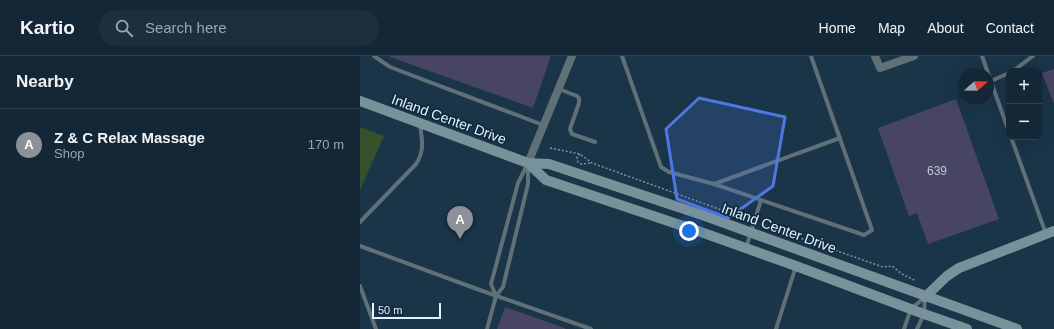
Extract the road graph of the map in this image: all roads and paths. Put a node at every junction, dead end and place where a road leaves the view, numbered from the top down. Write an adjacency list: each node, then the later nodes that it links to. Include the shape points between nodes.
1 (374, 56): 18 (lane, via 390,66)
2 (572, 56): 13 (street)
3 (622, 56): 26 (lane, via 661,167 669,172)
4 (811, 56): 19 (lane)
5 (876, 56): 6 (street, via 880,68)
6 (914, 56)
7 (982, 56): 9 (lane)
8 (1033, 56): 10 (lane)
9 (986, 68)
10 (1017, 68)
11 (1006, 74): 12 (lane)
12 (994, 80)
13 (558, 89): 18 (street); 21 (lane, via 579,98 570,129 572,134)
14 (994, 90): 17 (lane)
15 (360, 101): 16 (main road, Inland Center Drive)
16 (420, 124): 24 (main road, Inland Center Drive); 28 (lane, via 423,150 421,156)
17 (1006, 124)
18 (543, 125): 24 (street)
19 (840, 138): 26 (lane); 27 (lane, via 872,230 864,235)
20 (1012, 140): 31 (lane)
21 (595, 142)
22 (550, 148): 23 (path)
23 (580, 154): 25 (path); 25 (path, via 577,157 578,162)
24 (528, 163): 30 (main road, Inland Center Drive, via 549,164); 33 (main road, Inland Center Drive, via 546,180); 37 (lane, via 528,184 521,214 503,287); 37 (lane, via 518,183 492,284)
25 (592, 163): 29 (path)
26 (714, 184): 27 (lane)
27 (762, 200): 29 (lane)
28 (360, 222)
29 (754, 222): 30 (lane); 35 (path, via 883,267 892,266)
30 (752, 233): 33 (lane); 38 (main road, Inland Center Drive)
31 (1050, 233): 38 (main road, via 959,268)
32 (360, 246): 37 (lane)
33 (746, 248): 34 (main road, Inland Center Drive)
34 (796, 266): 39 (main road, Inland Center Drive); 44 (lane)
35 (918, 282)
36 (360, 286): 41 (lane)
37 (496, 296): 42 (lane); 43 (lane)
38 (925, 297): 39 (lane); 40 (lane); 48 (main road, Inland Center Drive)
39 (911, 309): 40 (main road, Inland Center Drive); 45 (lane)
40 (924, 314): 46 (lane); 47 (main road, Inland Center Drive)
41 (376, 329)
42 (487, 329)
43 (591, 329)
44 (776, 329)
45 (904, 329)
46 (917, 329)
47 (967, 329)
48 (1017, 329)

